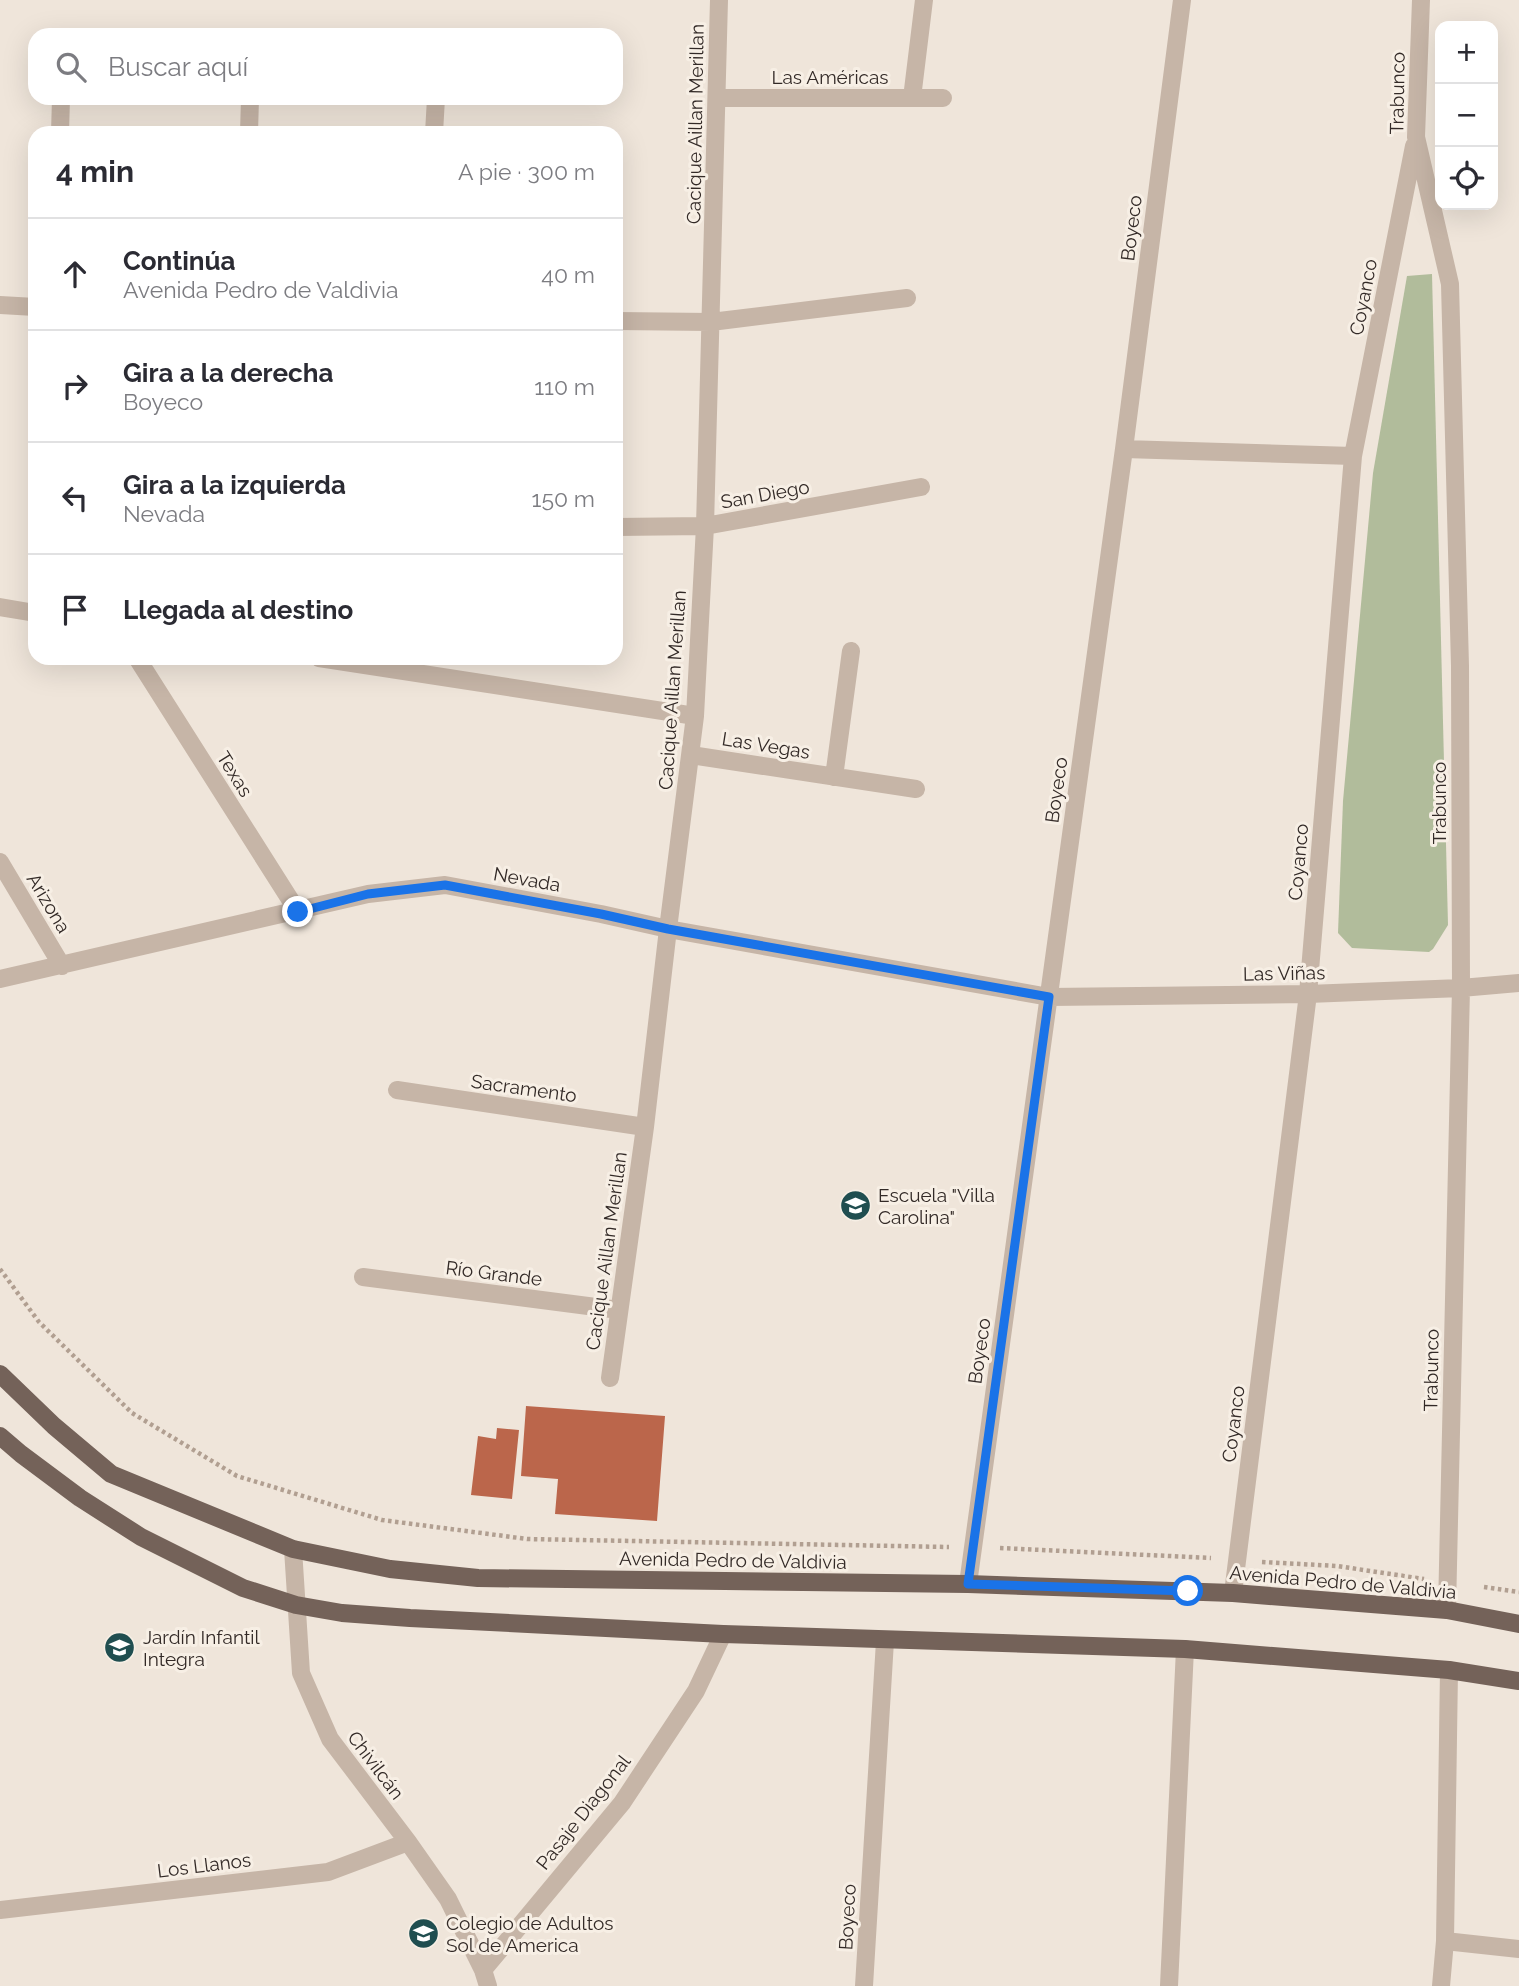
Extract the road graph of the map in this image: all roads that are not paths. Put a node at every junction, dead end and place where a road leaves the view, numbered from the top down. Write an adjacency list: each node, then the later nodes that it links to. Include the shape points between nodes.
1 (719, 0): 5 (street, Cacique Aillan Merillan)
2 (924, 0): 6 (street)
3 (1182, 0): 20 (street, Boyeco)
4 (1421, 0): 14 (street, Trabunco)
5 (717, 98): 6 (street, Las Américas); 19 (street, Cacique Aillan Merillan)
6 (912, 98): 7 (street, Las Américas)
7 (943, 98)
8 (61, 105): 11 (street)
9 (250, 105): 12 (street)
10 (436, 105): 13 (street)
11 (60, 126)
12 (249, 126)
13 (434, 126)
14 (1416, 137): 21 (street, Coyanco); 40 (street, Trabunco, via 1450,284 1460,666)
15 (907, 298): 19 (street)
16 (0, 305): 17 (street)
17 (28, 306)
18 (623, 321): 19 (street)
19 (711, 322): 23 (street, Cacique Aillan Merillan)
20 (1124, 449): 21 (street); 42 (street, Boyeco)
21 (1353, 456): 41 (street, Coyanco)
22 (921, 487): 23 (street, San Diego)
23 (705, 526): 24 (street, San Diego); 30 (street, Cacique Aillan Merillan)
24 (623, 527)
25 (0, 607): 26 (street)
26 (28, 612)
27 (850, 651): 32 (street, Las Vegas)
28 (141, 665): 35 (street, Texas)
29 (364, 665): 30 (street)
30 (695, 716): 31 (street, Cacique Aillan Merillan)
31 (691, 755): 32 (street, Las Vegas); 36 (street, Cacique Aillan Merillan)
32 (834, 777): 33 (street, Las Vegas)
33 (916, 789)
34 (0, 862): 37 (street, Arizona)
35 (298, 912): 36 (street, Nevada, via 368,894 445,885); 37 (street, Nevada)
36 (668, 929): 42 (street, Nevada); 44 (street, Cacique Aillan Merillan)
37 (62, 966): 38 (street, Nevada)
38 (0, 979)
39 (1519, 984): 40 (street, Las Viñas)
40 (1461, 988): 41 (street, Las Viñas); 54 (street, Trabunco)
41 (1308, 994): 42 (street, Las Viñas); 52 (street, Coyanco)
42 (1049, 997): 51 (street, Boyeco)
43 (397, 1090): 44 (street, Sacramento)
44 (645, 1127): 46 (street, Cacique Aillan Merillan)
45 (363, 1277): 46 (street, Río Grande)
46 (619, 1310): 48 (street, Cacique Aillan Merillan)
47 (0, 1374): 50 (main road, Avenida Pedro de Valdivia, via 111,1474)
48 (610, 1378)
49 (0, 1436): 53 (main road, via 80,1498 141,1537 243,1588)
50 (293, 1549): 51 (main road, Avenida Pedro de Valdivia, via 390,1569 478,1578); 53 (street, Chivilcán)
51 (968, 1584): 52 (main road, Avenida Pedro de Valdivia)
52 (1233, 1593): 54 (main road, Avenida Pedro de Valdivia)
53 (296, 1605): 56 (main road, via 410,1618); 61 (street, Chivilcán, via 301,1673 330,1739)
54 (1447, 1610): 55 (main road, Avenida Pedro de Valdivia)
55 (1519, 1624)
56 (723, 1634): 57 (main road); 65 (street, Pasaje Diagonal, via 696,1691 622,1803)
57 (885, 1641): 58 (main road); 66 (street, Boyeco)
58 (1185, 1648): 59 (main road); 67 (street)
59 (1449, 1670): 60 (main road); 63 (street)
60 (1519, 1681)
61 (408, 1842): 62 (street, Los Llanos, via 328,1872); 65 (street, Chivilcán, via 448,1899)
62 (0, 1910)
63 (1445, 1941): 64 (street); 68 (street)
64 (1519, 1949)
65 (485, 1978)
66 (864, 1986)
67 (1168, 1986)
68 (1441, 1986)

